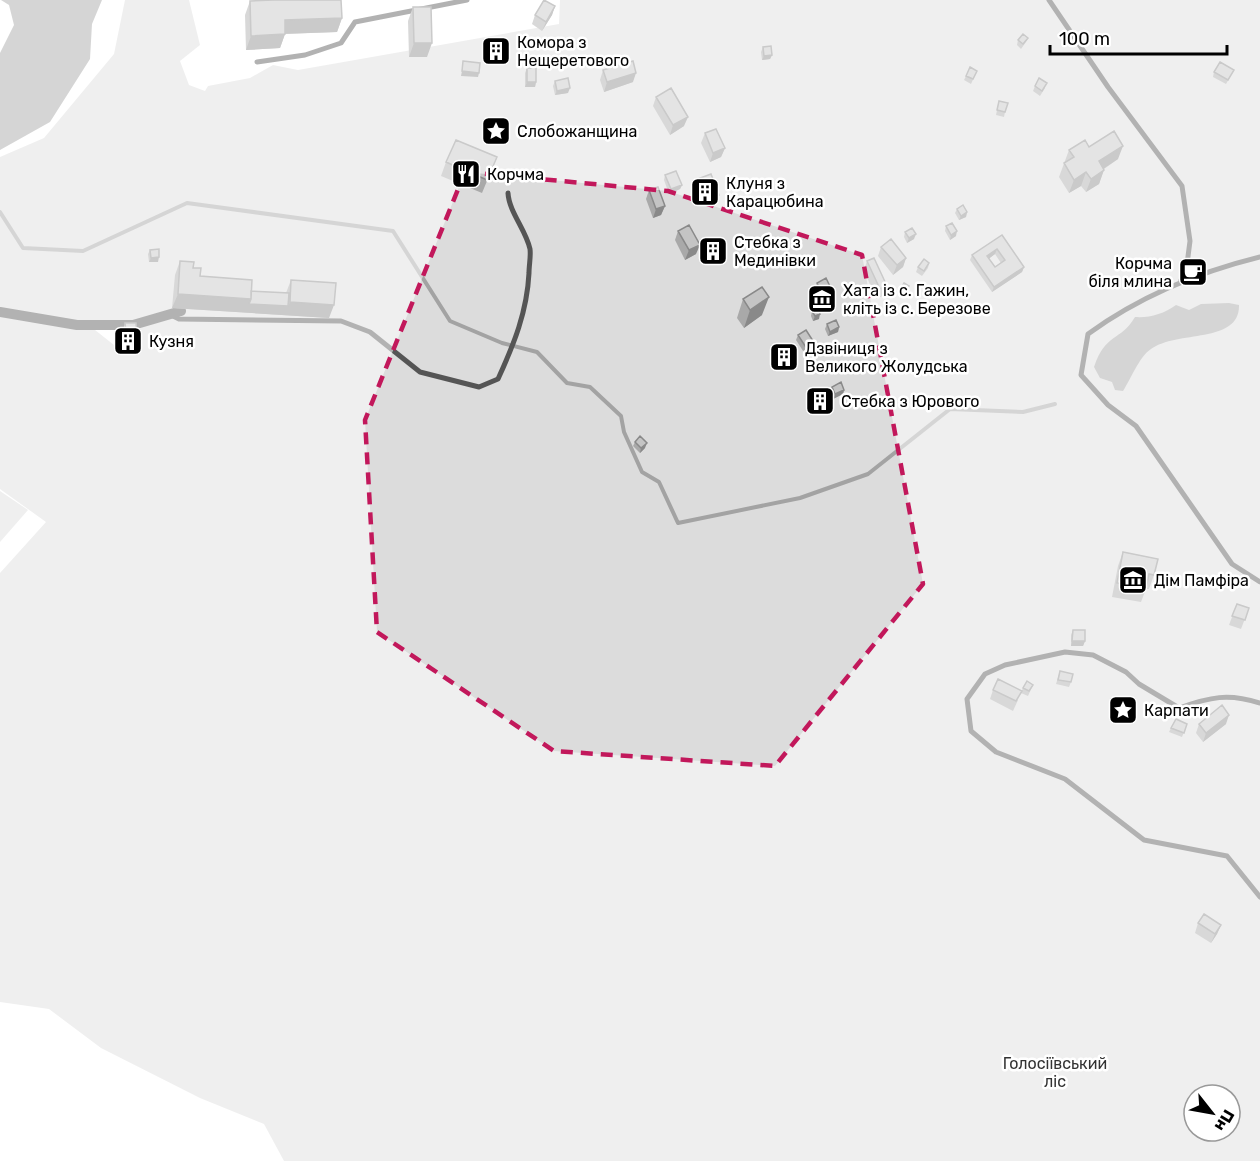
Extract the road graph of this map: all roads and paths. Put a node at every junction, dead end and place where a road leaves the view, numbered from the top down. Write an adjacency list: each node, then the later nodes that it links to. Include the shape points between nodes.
1 (467, 0): 3 (lane, via 355,22 341,44 305,55)
2 (1049, 0): 6 (lane, via 1182,186 1190,241)
3 (257, 62)
4 (508, 193): 9 (lane, via 530,250 528,290 521,326 498,379 479,387 420,372 370,332 341,321 179,319)
5 (1260, 257): 6 (lane)
6 (1181, 281): 10 (lane, via 1089,334 1081,375 1108,405 1136,426 1232,564)
7 (181, 310): 9 (street)
8 (0, 312): 9 (street, via 77,325 133,325)
9 (168, 313)
10 (1260, 582)
11 (1260, 703): 12 (lane, via 1233,696 1211,697 1179,708 1093,655 1065,652 1005,665 985,674 967,699 971,731 996,752 1065,779 1143,840 1227,856)
12 (1260, 897)

